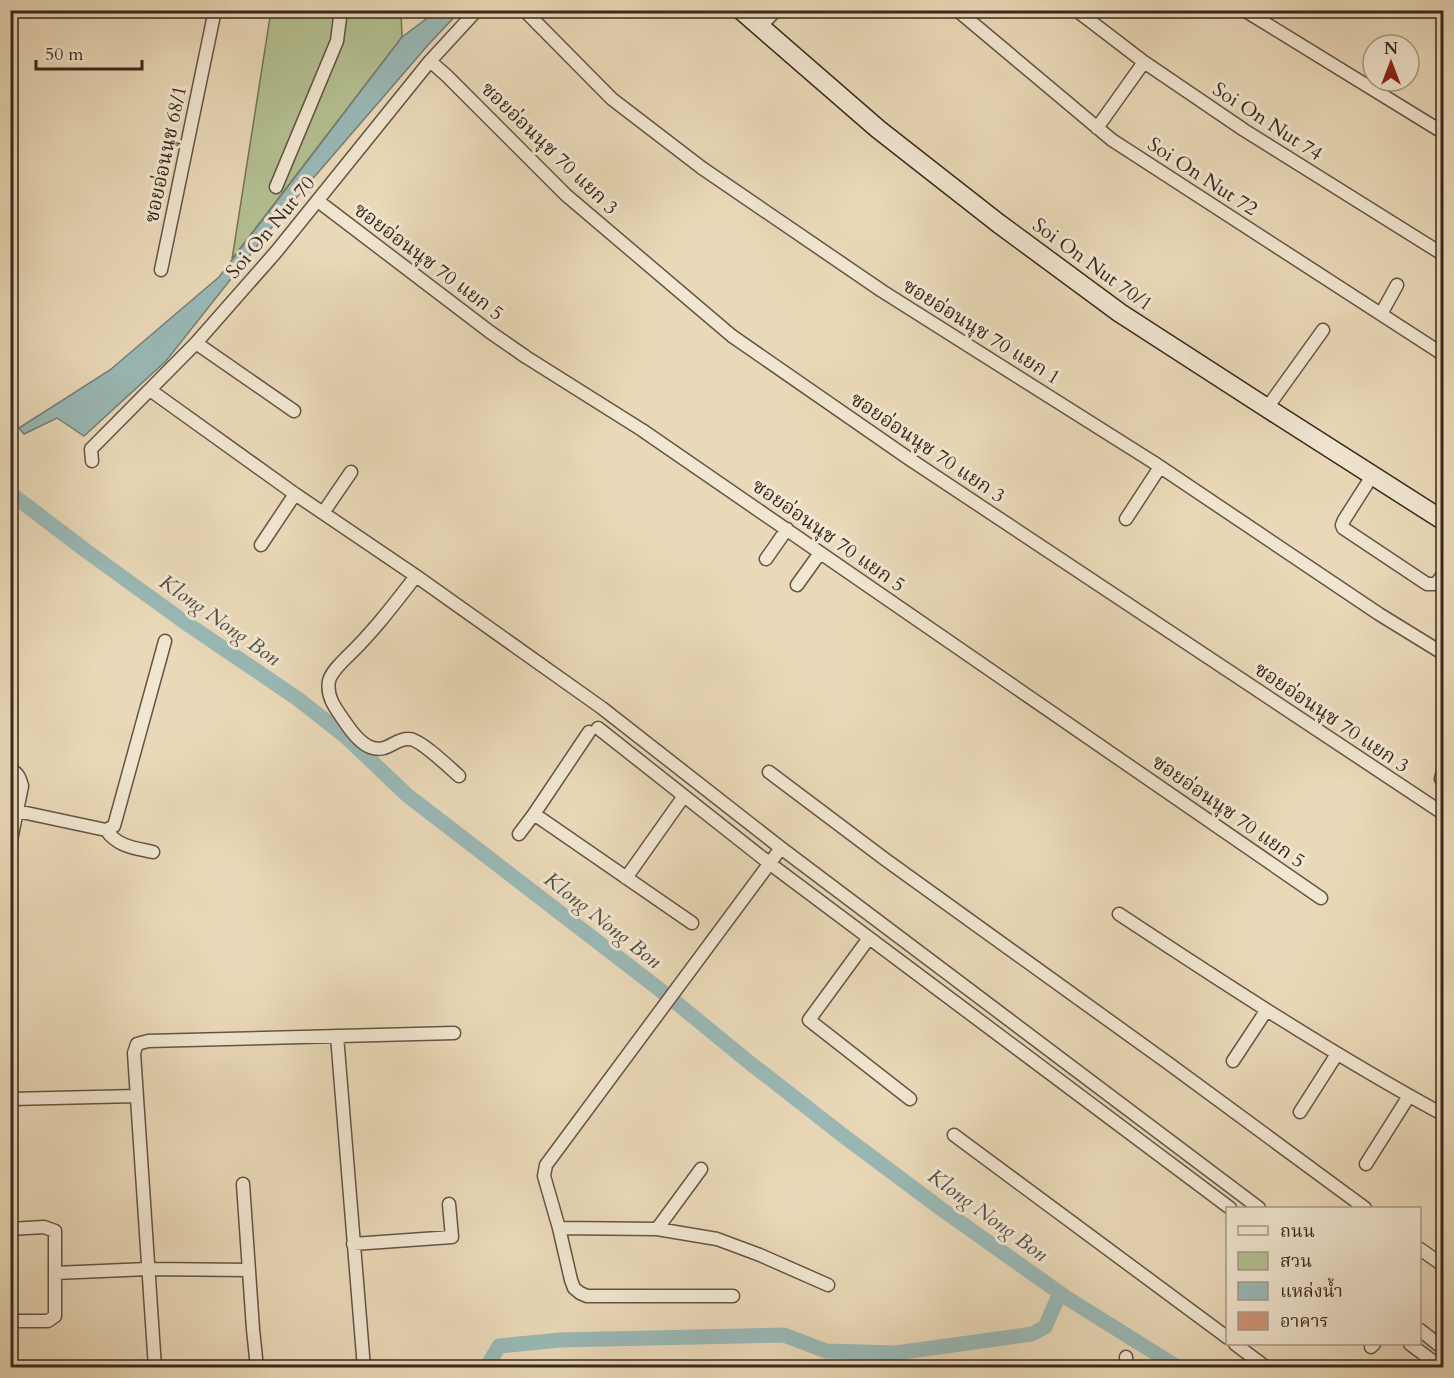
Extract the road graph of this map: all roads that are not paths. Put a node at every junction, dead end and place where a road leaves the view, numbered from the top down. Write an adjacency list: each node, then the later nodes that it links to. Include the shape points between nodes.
1 (214, 10): 19 (street, ซอยอ่อนนุช 68/1)
2 (341, 10): 16 (street, via 337,41)
3 (477, 10): 12 (street, Soi On Nut 70)
4 (524, 10): 29 (street, ซอยอ่อนนุช 70 แยก 1, via 612,99 702,168 882,291)
5 (741, 10): 11 (street, Soi On Nut 70/1)
6 (776, 10): 11 (street)
7 (957, 10): 14 (street, Soi On Nut 72)
8 (1076, 10): 13 (street, Soi On Nut 74)
9 (1244, 10): 10 (street)
10 (1262, 15): 15 (street)
11 (760, 27): 26 (street, Soi On Nut 70/1, via 847,103 998,223 1120,313)
12 (430, 61): 17 (street, Soi On Nut 70); 53 (street, ซอยอ่อนนุช 70 แยก 3, via 566,195 732,336 908,458)
13 (1144, 62): 14 (street); 18 (street, Soi On Nut 74)
14 (1097, 128): 21 (street, Soi On Nut 72)
15 (1443, 133)
16 (276, 187)
17 (318, 201): 23 (street, Soi On Nut 70); 36 (street, ซอยอ่อนนุช 70 แยก 5, via 490,332)
18 (1443, 255)
19 (161, 270)
20 (1397, 285): 21 (street)
21 (1381, 314): 24 (street, Soi On Nut 72)
22 (1323, 330): 26 (street)
23 (196, 343): 25 (street, Soi On Nut 70); 27 (street)
24 (1443, 355)
25 (150, 390): 28 (street, Soi On Nut 70, via 91,449); 32 (street)
26 (1267, 408): 31 (street, Soi On Nut 70/1)
27 (294, 411)
28 (92, 462)
29 (1160, 467): 34 (street); 44 (street, ซอยอ่อนนุช 70 แยก 1)
30 (351, 472): 33 (street)
31 (1372, 476): 35 (street, Soi On Nut 70/1); 40 (street, via 1342,527 1427,584 1437,583)
32 (295, 494): 33 (street); 37 (street)
33 (323, 513): 41 (street)
34 (1126, 519)
35 (1443, 521)
36 (787, 529): 38 (street, ซอยอ่อนนุช 70 แยก 5); 39 (street)
37 (261, 545)
38 (820, 553): 42 (street); 61 (street, ซอยอ่อนนุช 70 แยก 5)
39 (766, 559)
40 (1443, 573)
41 (416, 576): 48 (street, via 368,637 330,677 331,702 352,732 368,746 388,748 408,738); 57 (street, via 602,708)
42 (797, 585)
43 (165, 641): 54 (street, via 114,826)
44 (1443, 654)
45 (1443, 768): 49 (street)
46 (10, 769): 51 (street, via 20,777 22,786)
47 (768, 772): 83 (street)
48 (459, 776)
49 (1443, 784)
50 (684, 796): 52 (street, via 593,730); 59 (street); 60 (street)
51 (17, 811): 54 (street); 56 (street)
52 (534, 814): 55 (street); 60 (street)
53 (1443, 814)
54 (106, 830): 58 (street, via 123,844)
55 (519, 834)
56 (10, 845)
57 (781, 848): 59 (street); 82 (street)
58 (153, 852)
59 (769, 863): 64 (street); 84 (street, via 546,1165 544,1176)
60 (626, 878): 63 (street)
61 (1321, 898)
62 (1119, 914): 65 (street)
63 (692, 923)
64 (869, 938): 73 (street, via 809,1020); 81 (street)
65 (1266, 1011): 68 (street); 69 (street)
66 (454, 1034): 67 (street)
67 (338, 1036): 70 (street, via 137,1044); 87 (street)
68 (1337, 1054): 71 (street); 74 (street)
69 (1233, 1061)
70 (137, 1095): 72 (street); 90 (street)
71 (1408, 1096): 75 (street); 77 (street)
72 (10, 1099)
73 (910, 1099)
74 (1300, 1112)
75 (1443, 1115)
76 (954, 1135): 97 (street)
77 (1366, 1164)
78 (701, 1169): 86 (street)
79 (243, 1184): 91 (street)
80 (449, 1204): 87 (street, via 452,1237)
81 (1227, 1207)
82 (1256, 1207)
83 (1362, 1207)
84 (559, 1228): 86 (street); 94 (street, via 574,1288 587,1296)
85 (10, 1229): 92 (street, via 44,1227 55,1231)
86 (657, 1229): 93 (street, via 717,1239)
87 (353, 1244): 103 (street)
88 (1421, 1250): 89 (street)
89 (1443, 1266)
90 (148, 1269): 91 (street); 92 (street); 101 (street)
91 (249, 1270): 102 (street)
92 (55, 1273): 95 (street, via 55,1316 48,1321)
93 (828, 1285)
94 (733, 1296)
95 (10, 1321)
96 (1421, 1332): 100 (street)
97 (1226, 1337)
98 (1236, 1345): 104 (street)
99 (1411, 1345): 105 (street)
100 (1443, 1349)
101 (155, 1368)
102 (257, 1368)
103 (364, 1368)
104 (1267, 1368)
105 (1442, 1368)

